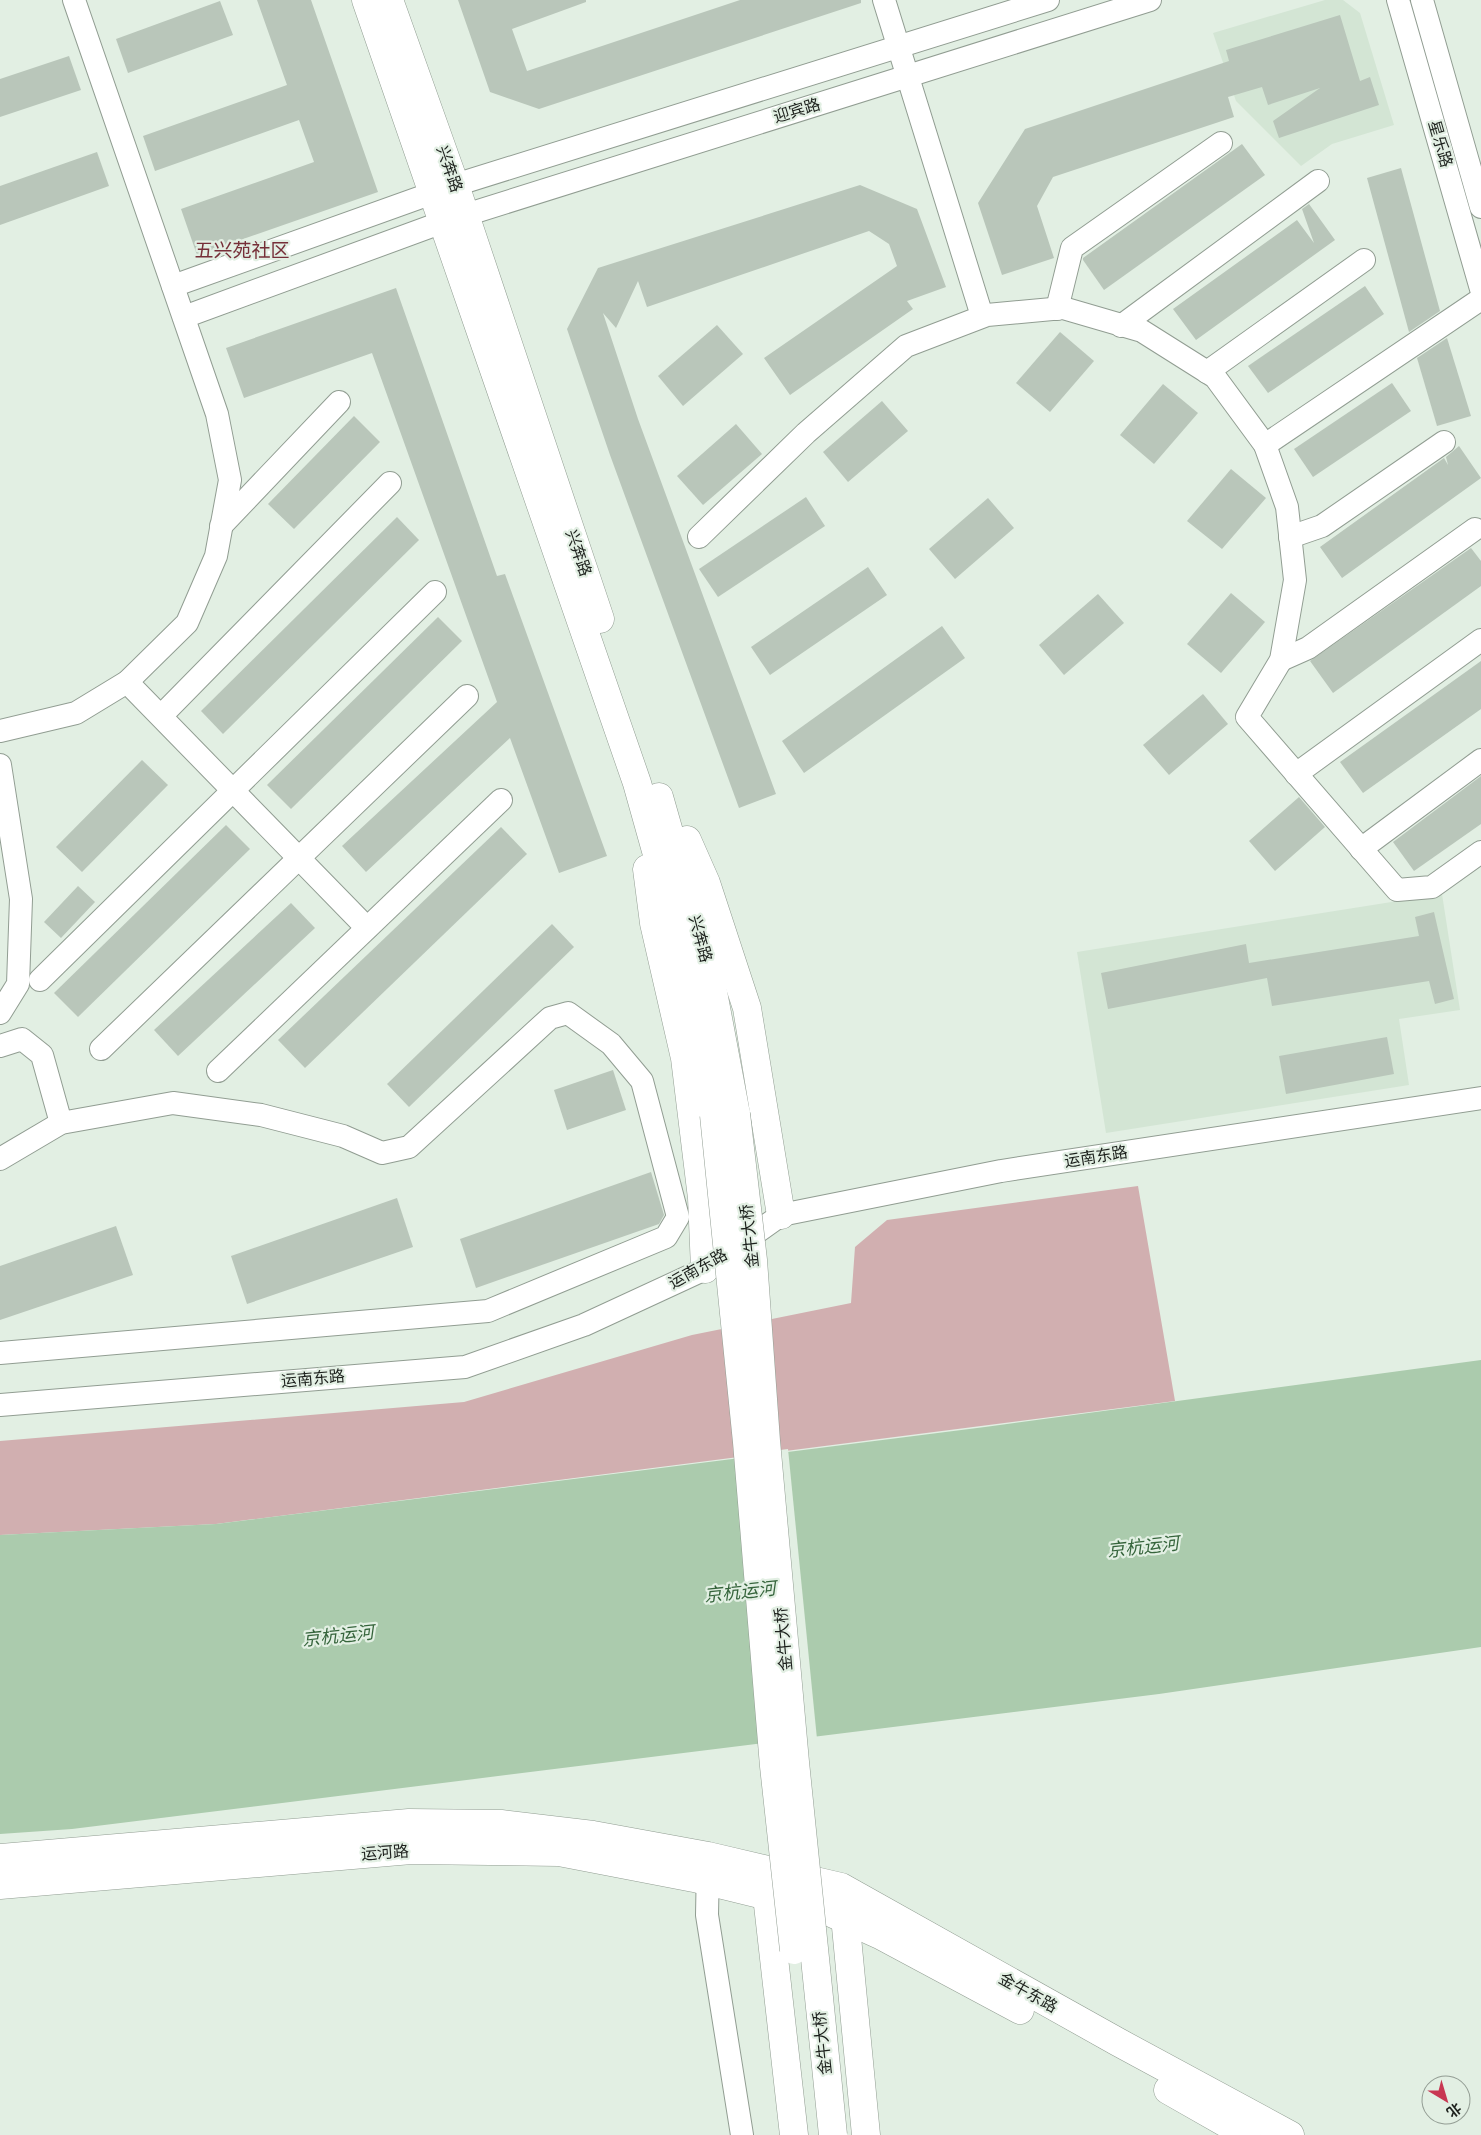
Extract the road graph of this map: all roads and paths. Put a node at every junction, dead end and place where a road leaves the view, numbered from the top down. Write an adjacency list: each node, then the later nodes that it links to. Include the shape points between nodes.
1 (74, 0): 17 (street)
2 (366, 0): 13 (main road)
3 (389, 0): 13 (main road, 兴奔路)
4 (884, 0): 9 (street)
5 (1048, 0): 9 (street, 迎宾路)
6 (1150, 0): 10 (street, 迎宾路)
7 (1398, 0): 18 (street, 星乐路)
8 (1422, 0): 14 (street, 星乐路)
9 (898, 47): 10 (street); 13 (street, 迎宾路)
10 (907, 77): 15 (street, 迎宾路); 21 (street)
11 (1221, 143): 20 (street, via 1072,248)
12 (1318, 181): 23 (street)
13 (444, 188): 15 (main road, 兴奔路); 17 (street, 迎宾路)
14 (1481, 208)
15 (454, 219): 22 (street, 迎宾路); 43 (main road, 兴奔路)
16 (1364, 260): 24 (street)
17 (173, 286): 22 (street)
18 (1481, 289)
19 (1481, 299): 27 (street)
20 (1057, 309): 21 (street); 23 (street, via 1063,308)
21 (982, 316): 31 (street, via 906,346 806,432)
22 (184, 317): 29 (street, via 217,414 230,480)
23 (1121, 326): 24 (street, via 1142,332)
24 (1207, 372): 27 (street, via 1215,377)
25 (339, 402): 29 (street)
26 (1444, 442): 32 (street, via 1322,526)
27 (1265, 445): 32 (street, via 1287,507)
28 (390, 483): 38 (street)
29 (221, 526): 36 (street, via 216,556 187,623)
30 (1475, 529): 35 (street, via 1308,648)
31 (699, 537)
32 (1290, 537): 35 (street, via 1295,580)
33 (435, 592): 44 (street)
34 (1481, 640): 42 (street)
35 (1281, 660): 42 (street, via 1247,716)
36 (127, 682): 38 (street); 39 (street, via 76,713)
37 (467, 696): 49 (street)
38 (161, 716): 44 (street)
39 (0, 731)
40 (1481, 760): 47 (street)
41 (0, 765): 46 (street)
42 (1296, 774): 47 (street)
43 (644, 780): 58 (main road, 兴奔路, via 673,841 710,976); 61 (main road, via 678,820 706,883 746,1008); 62 (main road, via 654,923 685,1058 702,1198)
44 (233, 790): 49 (street); 52 (street)
45 (501, 800): 51 (street)
46 (4, 820): 50 (street, via 21,899)
47 (1361, 849): 48 (street, via 1397,890 1432,887)
48 (1481, 852)
49 (299, 858): 51 (street); 55 (street)
50 (10, 925): 53 (street, via 18,984)
51 (367, 928): 56 (street)
52 (40, 980)
53 (0, 1013)
54 (0, 1046): 59 (street, via 22,1039 42,1055)
55 (101, 1049)
56 (218, 1071)
57 (1481, 1098): 61 (street, 运南东路, via 1001,1171)
58 (725, 1114): 74 (main road, 金牛大桥, bridge, via 746,1442 774,1766); 75 (main road, 金牛大桥, bridge, via 753,1260 795,1762)
59 (61, 1123): 60 (street); 63 (street, via 173,1103 261,1115 342,1136 382,1153 409,1147 550,1018 568,1013 611,1044 642,1081 678,1217 666,1236 488,1310)
60 (0, 1159)
61 (781, 1215): 62 (street, 运南东路)
62 (705, 1269): 64 (street, 运南东路, via 584,1325 465,1366)
63 (0, 1354)
64 (0, 1405)
65 (0, 1858): 66 (main road, 运河路, via 409,1823 501,1824 593,1834)
66 (707, 1869): 67 (main road, 运河路, via 559,1852 411,1850); 68 (main road, 运河路); 71 (street, via 707,1915)
67 (0, 1885)
68 (761, 1886): 69 (main road, 金牛东路); 70 (main road, 金牛东路); 72 (main road); 73 (main road)
69 (840, 1887): 70 (main road); 79 (main road, 金牛东路)
70 (842, 1917): 76 (main road); 77 (main road); 78 (main road, 金牛东路, via 1106,2055)
71 (742, 2135)
72 (784, 2135)
73 (794, 2135)
74 (815, 2135)
75 (833, 2135)
76 (856, 2135)
77 (866, 2135)
78 (1247, 2135)
79 (1290, 2135)

